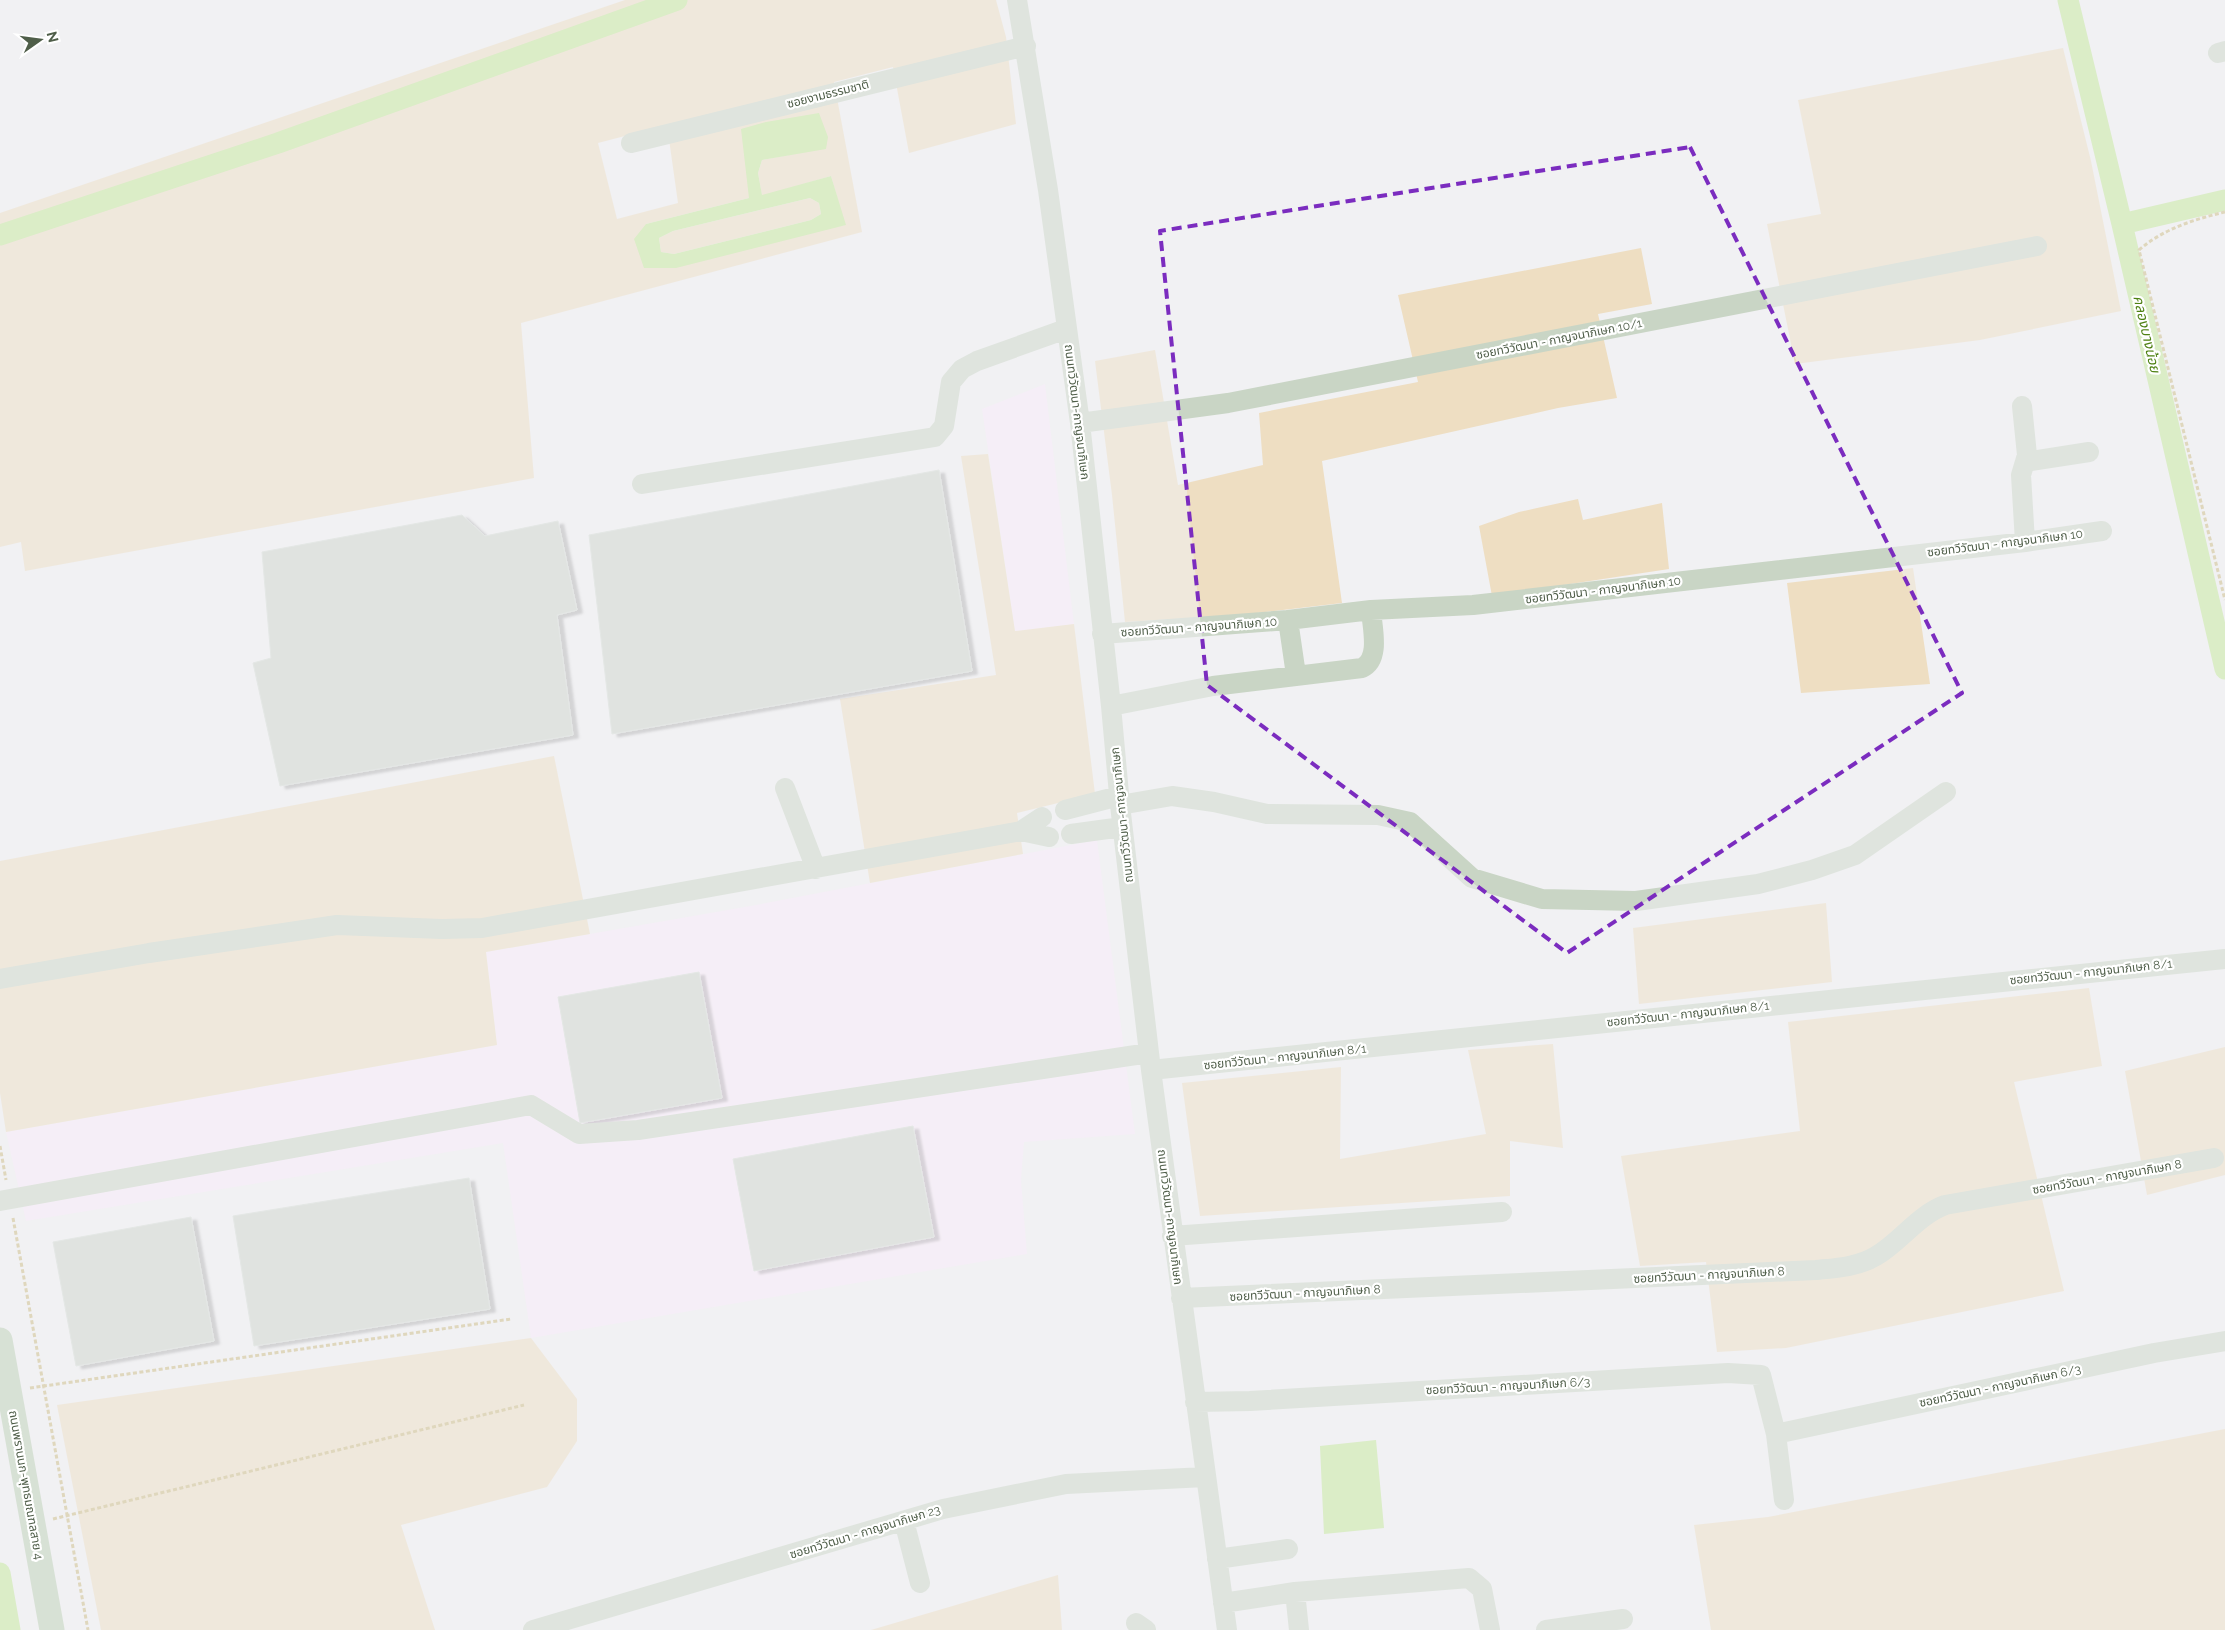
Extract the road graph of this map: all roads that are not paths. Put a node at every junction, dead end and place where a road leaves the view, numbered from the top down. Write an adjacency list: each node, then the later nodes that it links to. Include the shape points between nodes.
1 (1017, 0): 2 (street, ถนนทวีวัฒนา-กาญจนาภิเษก)
2 (1026, 46): 3 (street, ซอยงามธรรมชาติ); 5 (street, ถนนทวีวัฒนา-กาญจนาภิเษก)
3 (631, 143)
4 (2037, 246): 7 (street, ซอยทวีวัฒนา - กาญจนาภิเษก 10/1, via 1228,402)
5 (1066, 329): 7 (street, ถนนทวีวัฒนา-กาญจนาภิเษก); 10 (street, via 962,369 951,382 944,426 934,437)
6 (2022, 406): 9 (street, via 2027,438)
7 (1080, 423): 15 (street, ถนนทวีวัฒนา-กาญจนาภิเษก)
8 (2088, 452): 9 (street)
9 (2026, 462): 12 (street, via 2021,476)
10 (642, 484)
11 (2102, 531): 12 (street, ซอยทวีวัฒนา - กาญจนาภิเษก 10)
12 (2025, 542): 13 (street, ซอยทวีวัฒนา - กาญจนาภิเษก 10, via 1473,605)
13 (1371, 610): 14 (street, ซอยทวีวัฒนา - กาญจนาภิเษก 10); 16 (street, via 1374,649 1368,665)
14 (1288, 620): 15 (street, ซอยทวีวัฒนา - กาญจนาภิเษก 10); 16 (street)
15 (1102, 634): 17 (street, ถนนทวีวัฒนา-กาญจนาภิเษก)
16 (1296, 675): 17 (street, via 1213,686)
17 (1111, 706): 20 (street, ถนนทวีวัฒนา-กาญจนาภิเษก)
18 (785, 788): 27 (street)
19 (1946, 792): 20 (street, via 1856,855 1758,884 1636,902 1542,900 1472,878 1410,822 1378,815 1267,814 1172,796)
20 (1119, 801): 21 (street); 23 (street, ถนนทวีวัฒนา-กาญจนาภิเษก)
21 (1065, 810)
22 (1042, 817): 24 (street)
23 (1122, 828): 25 (street); 30 (street, ถนนทวีวัฒนา-กาญจนาภิเษก)
24 (1021, 831): 26 (street); 27 (street)
25 (1070, 834)
26 (1049, 836)
27 (816, 869): 29 (street, via 482,928 337,925)
28 (2225, 959): 30 (street, ซอยทวีวัฒนา - กาญจนาภิเษก 8/1)
29 (0, 979)
30 (1150, 1061): 32 (street, ซอยทวีวัฒนา - กาญจนาภิเษก 8/1, via 638,1130 579,1134 531,1105); 34 (street, ถนนทวีวัฒนา-กาญจนาภิเษก)
31 (2214, 1158): 35 (street, ซอยทวีวัฒนา - กาญจนาภิเษก 8, via 1945,1205 1877,1256 1840,1268)
32 (5, 1200)
33 (1502, 1212): 34 (street)
34 (1172, 1236): 35 (street, ถนนทวีวัฒนา-กาญจนาภิเษก)
35 (1181, 1298): 38 (street, ถนนทวีวัฒนา-กาญจนาภิเษก)
36 (0, 1340): 49 (main road, ถนนพรานนก-พุทธมณฑลสาย 4)
37 (2225, 1341): 39 (street, ซอยทวีวัฒนา - กาญจนาภิเษก 6/3, via 2154,1353)
38 (1195, 1402): 39 (street, ซอยทวีวัฒนา - กาญจนาภิเษก 6/3, via 1728,1373 1761,1375); 40 (street, ถนนทวีวัฒนา-กาญจนาภิเษก)
39 (1776, 1434): 41 (street, ซอยทวีวัฒนา - กาญจนาภิเษก 6/3)
40 (1205, 1476): 42 (street, ซอยทวีวัฒนา - กาญจนาภิเษก 23, via 1051,1486 944,1508); 44 (street, ถนนทวีวัฒนา-กาญจนาภิเษก)
41 (1784, 1500)
42 (904, 1521): 45 (street); 50 (street, ซอยทวีวัฒนา - กาญจนาภิเษก 23)
43 (1288, 1549): 44 (street)
44 (1217, 1559): 47 (street, ถนนทวีวัฒนา-กาญจนาภิเษก)
45 (920, 1583)
46 (1295, 1592): 47 (street); 52 (street); 53 (street, via 1469,1578 1482,1589)
47 (1223, 1603): 51 (street, ถนนทวีวัฒนา-กาญจนาภิเษก)
48 (1623, 1619): 54 (street)
49 (52, 1630)
50 (533, 1630)
51 (1227, 1630)
52 (1298, 1630)
53 (1490, 1630)
54 (1546, 1630)

